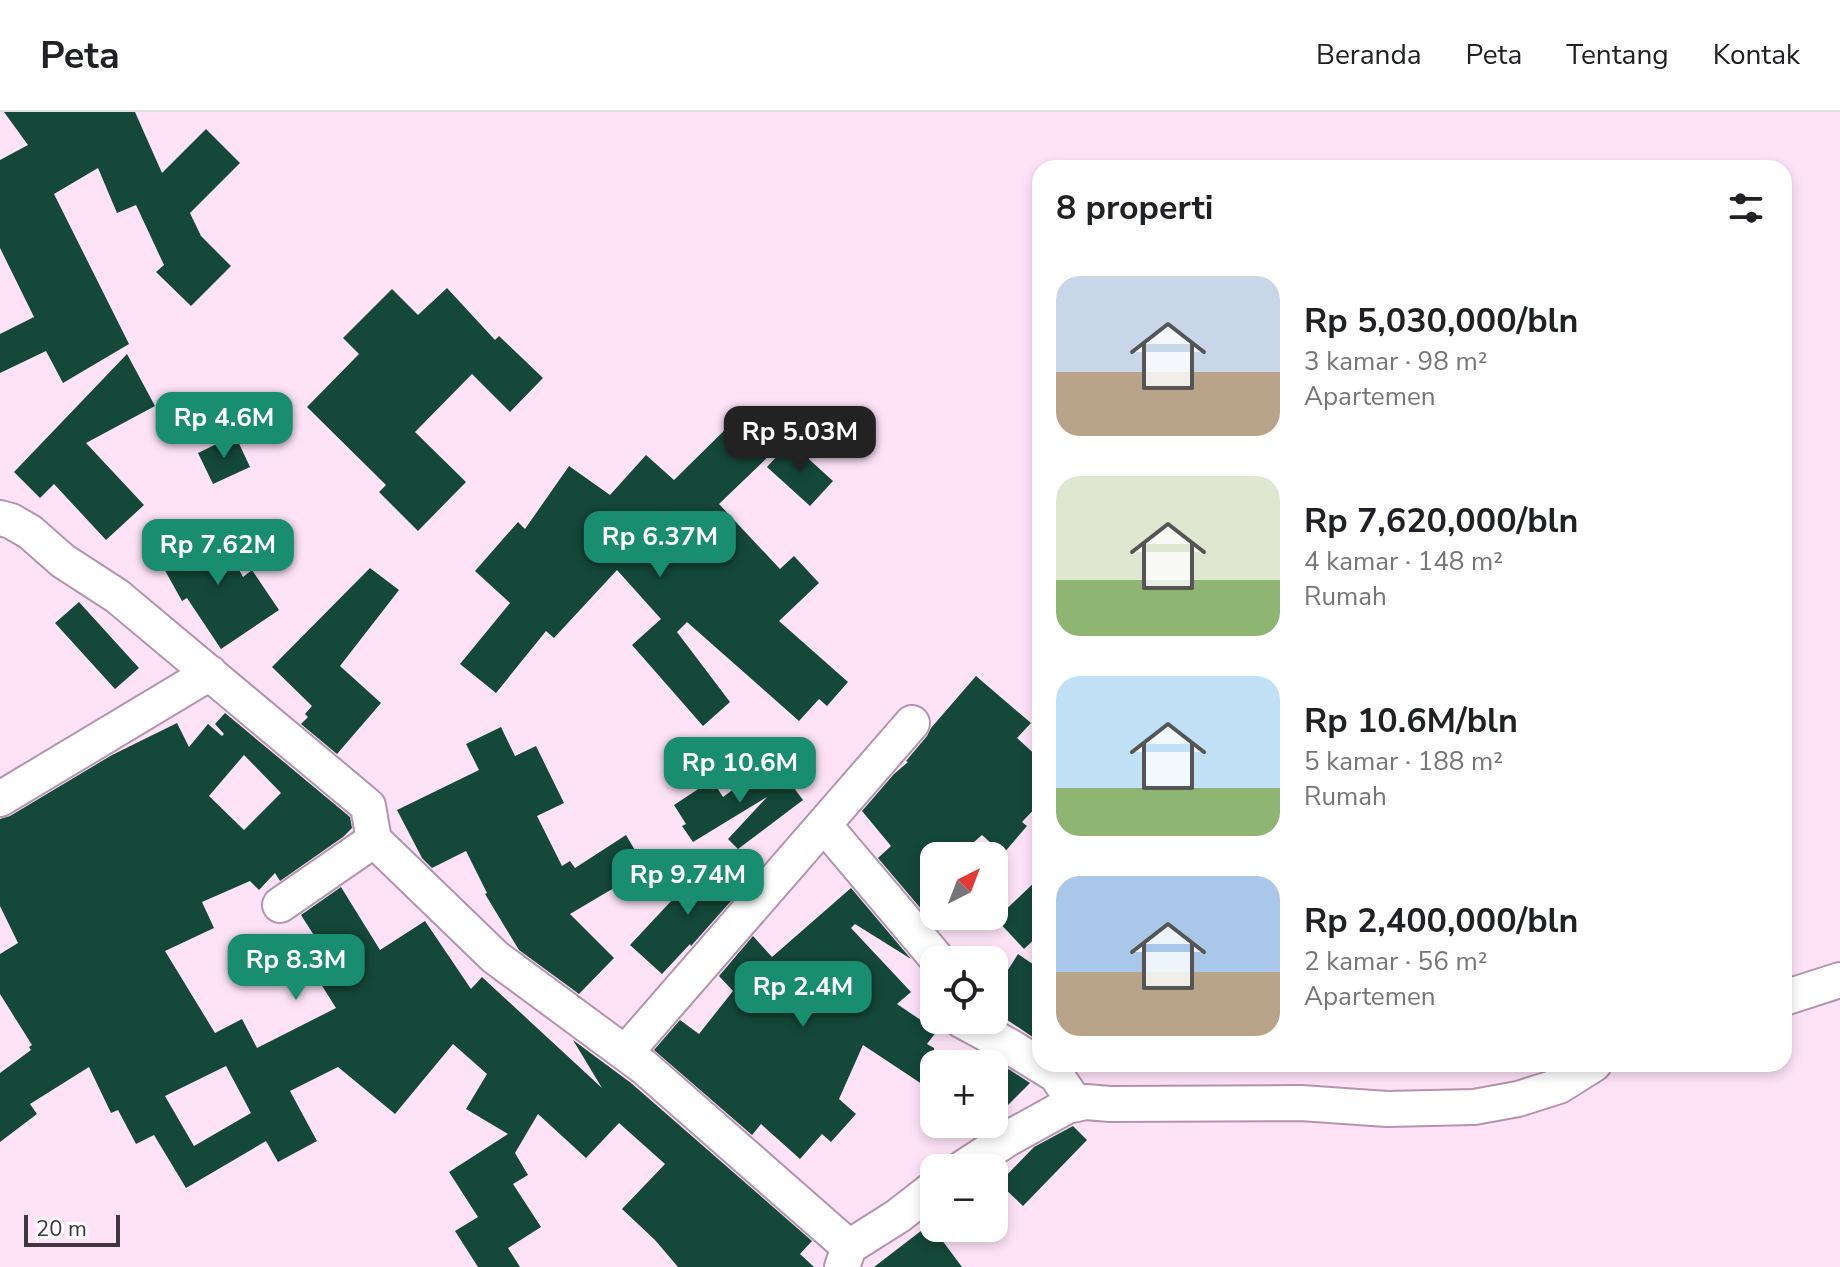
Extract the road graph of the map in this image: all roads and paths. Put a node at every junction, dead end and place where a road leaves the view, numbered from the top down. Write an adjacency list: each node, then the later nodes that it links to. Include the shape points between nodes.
1 (0, 518): 2 (street, via 30,532 117,596)
2 (210, 673): 4 (street); 6 (street, via 368,806)
3 (912, 723): 5 (street)
4 (0, 799)
5 (824, 825): 8 (street); 12 (street)
6 (374, 840): 7 (street); 12 (street, via 495,957)
7 (280, 905)
8 (926, 946)
9 (1840, 980): 10 (street)
10 (1792, 995)
11 (987, 1034): 13 (street)
12 (625, 1053): 19 (street)
13 (1032, 1060)
14 (1051, 1072): 16 (street)
15 (1581, 1072): 16 (street, via 1559,1086 1474,1107)
16 (1076, 1104): 17 (street)
17 (984, 1154)
18 (920, 1199): 19 (street)
19 (846, 1257)

